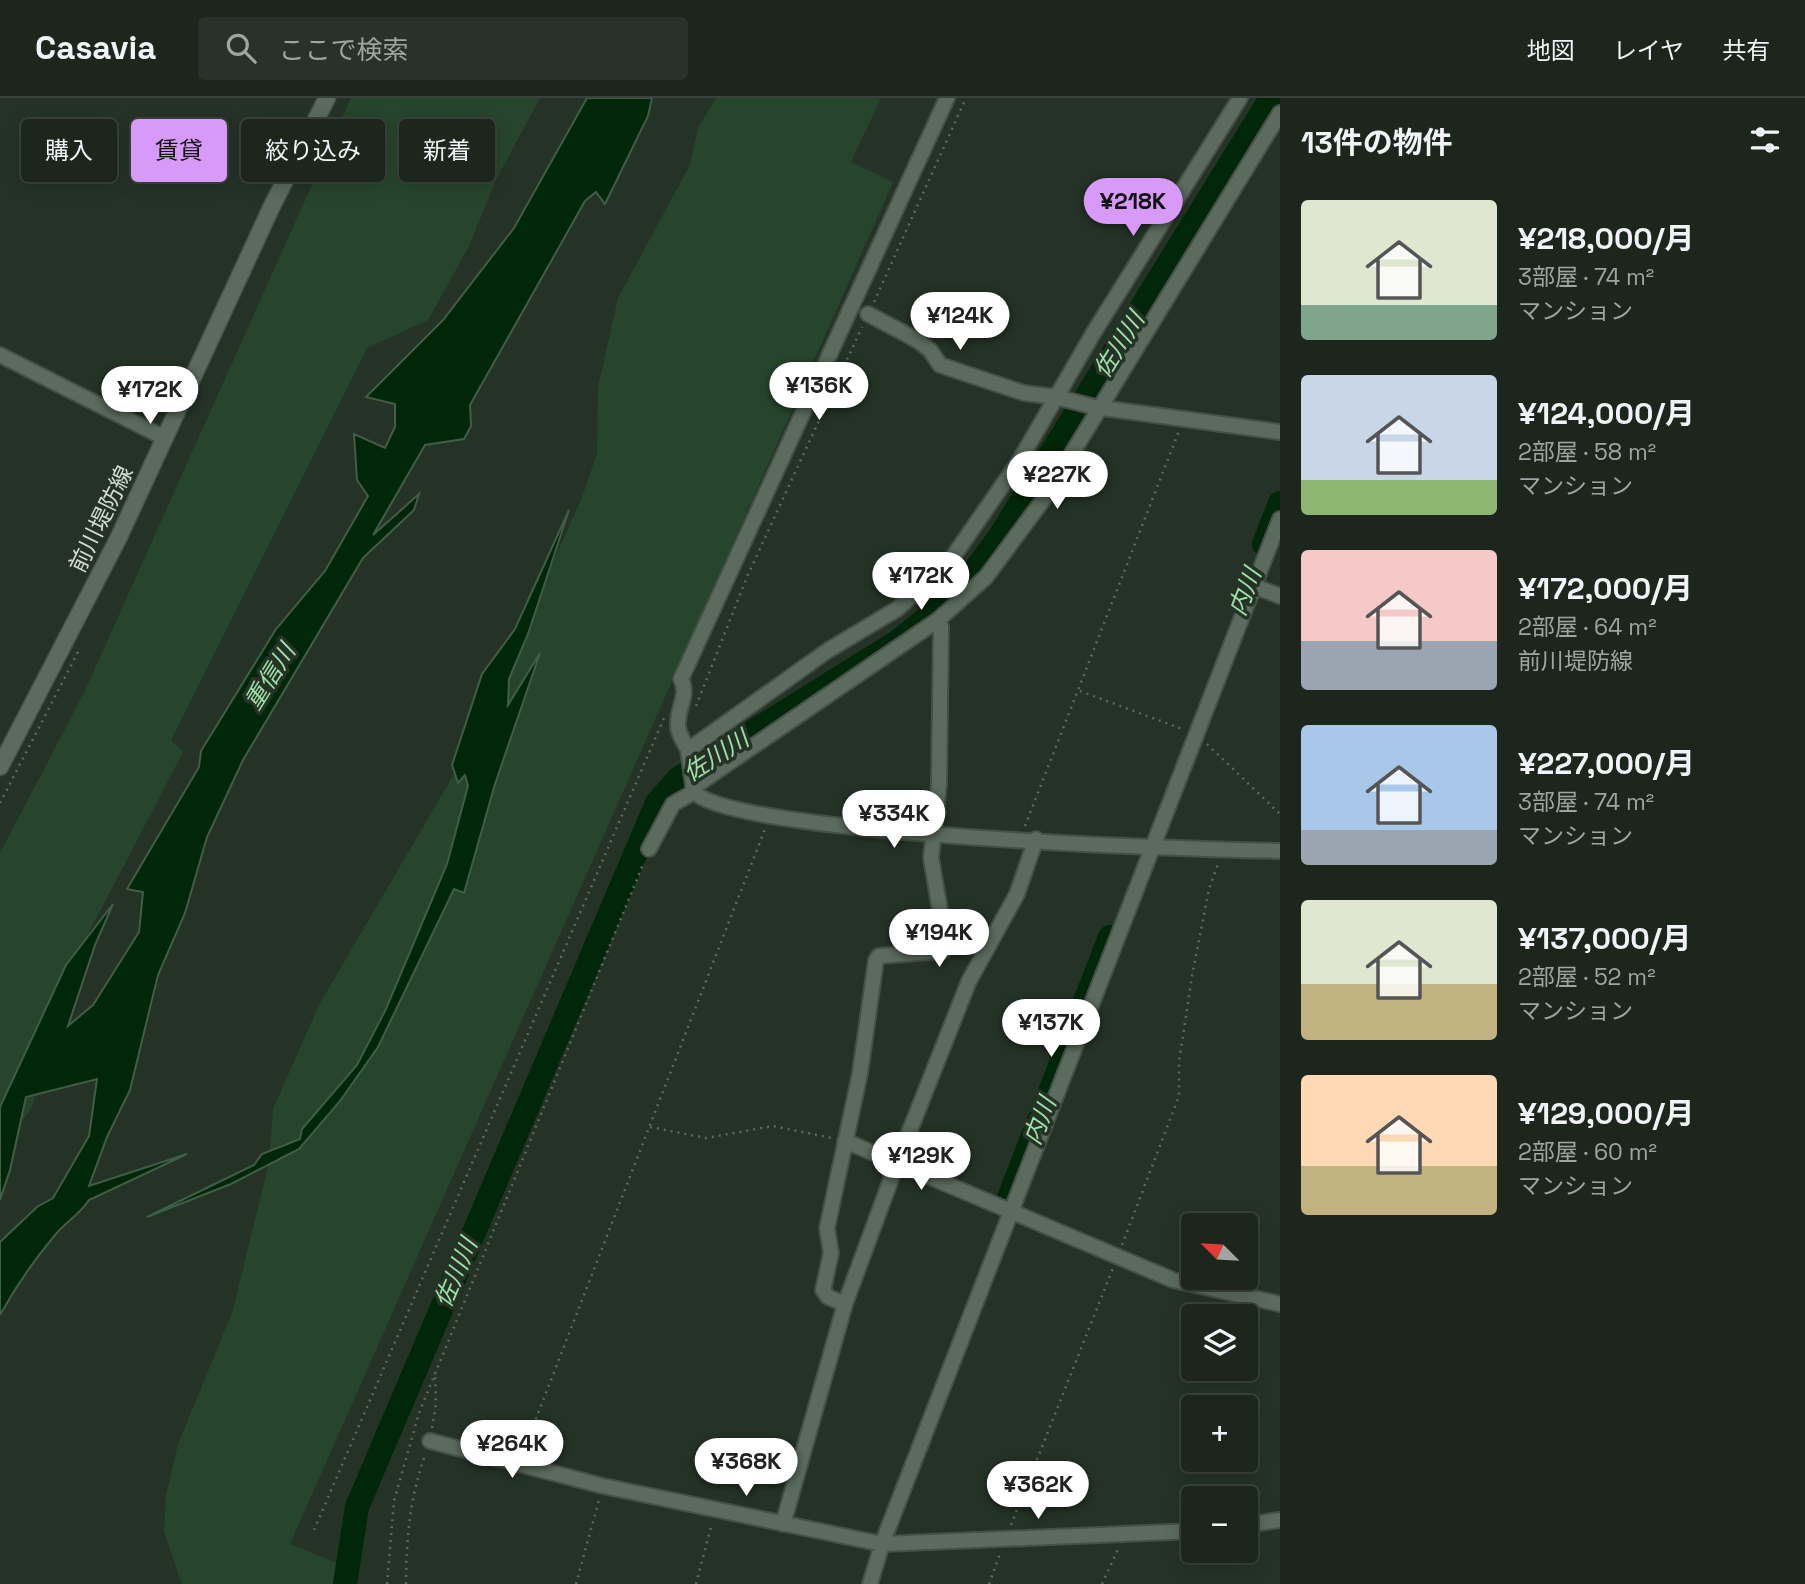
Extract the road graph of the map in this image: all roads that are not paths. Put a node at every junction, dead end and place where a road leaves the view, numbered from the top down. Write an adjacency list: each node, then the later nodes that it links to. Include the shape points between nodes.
1 (327, 98): 10 (street, 前川堤防線)
2 (947, 98): 15 (street, via 681,679 685,686 677,725)
3 (1240, 98): 7 (street)
4 (1280, 113): 8 (street)
5 (868, 314): 7 (street, via 917,340 940,365 1024,393)
6 (0, 355): 10 (street)
7 (1058, 398): 8 (street); 15 (street, via 992,503 933,579 897,609 827,651)
8 (1097, 407): 9 (street); 14 (street, via 1046,496 1015,539 986,577)
9 (1280, 432)
10 (165, 438): 16 (street, 前川堤防線)
11 (1280, 519): 12 (street)
12 (1254, 586): 13 (street); 20 (street)
13 (1280, 596)
14 (938, 620): 17 (street); 18 (street, via 941,694)
15 (689, 752): 17 (street)
16 (0, 768)
17 (694, 786): 18 (street, via 703,799 770,816); 21 (street, via 673,804)
18 (934, 835): 19 (street); 23 (street, via 931,858 946,945 943,951 879,956 876,960)
19 (1036, 839): 20 (street); 24 (street, via 1017,894 969,982)
20 (1153, 846): 22 (street); 25 (street)
21 (649, 849)
22 (1280, 851)
23 (845, 1141): 24 (street); 27 (street, via 829,1216 830,1265 823,1290)
24 (897, 1163): 25 (street); 27 (street)
25 (1010, 1212): 26 (street, via 1205,1290); 33 (street)
26 (1279, 1299)
27 (845, 1304): 31 (street)
28 (430, 1441): 31 (street, via 603,1486)
29 (1280, 1520): 30 (street)
30 (1258, 1523)
31 (783, 1524): 33 (street)
32 (1181, 1531): 33 (street)
33 (882, 1544): 34 (street)
34 (870, 1584)

